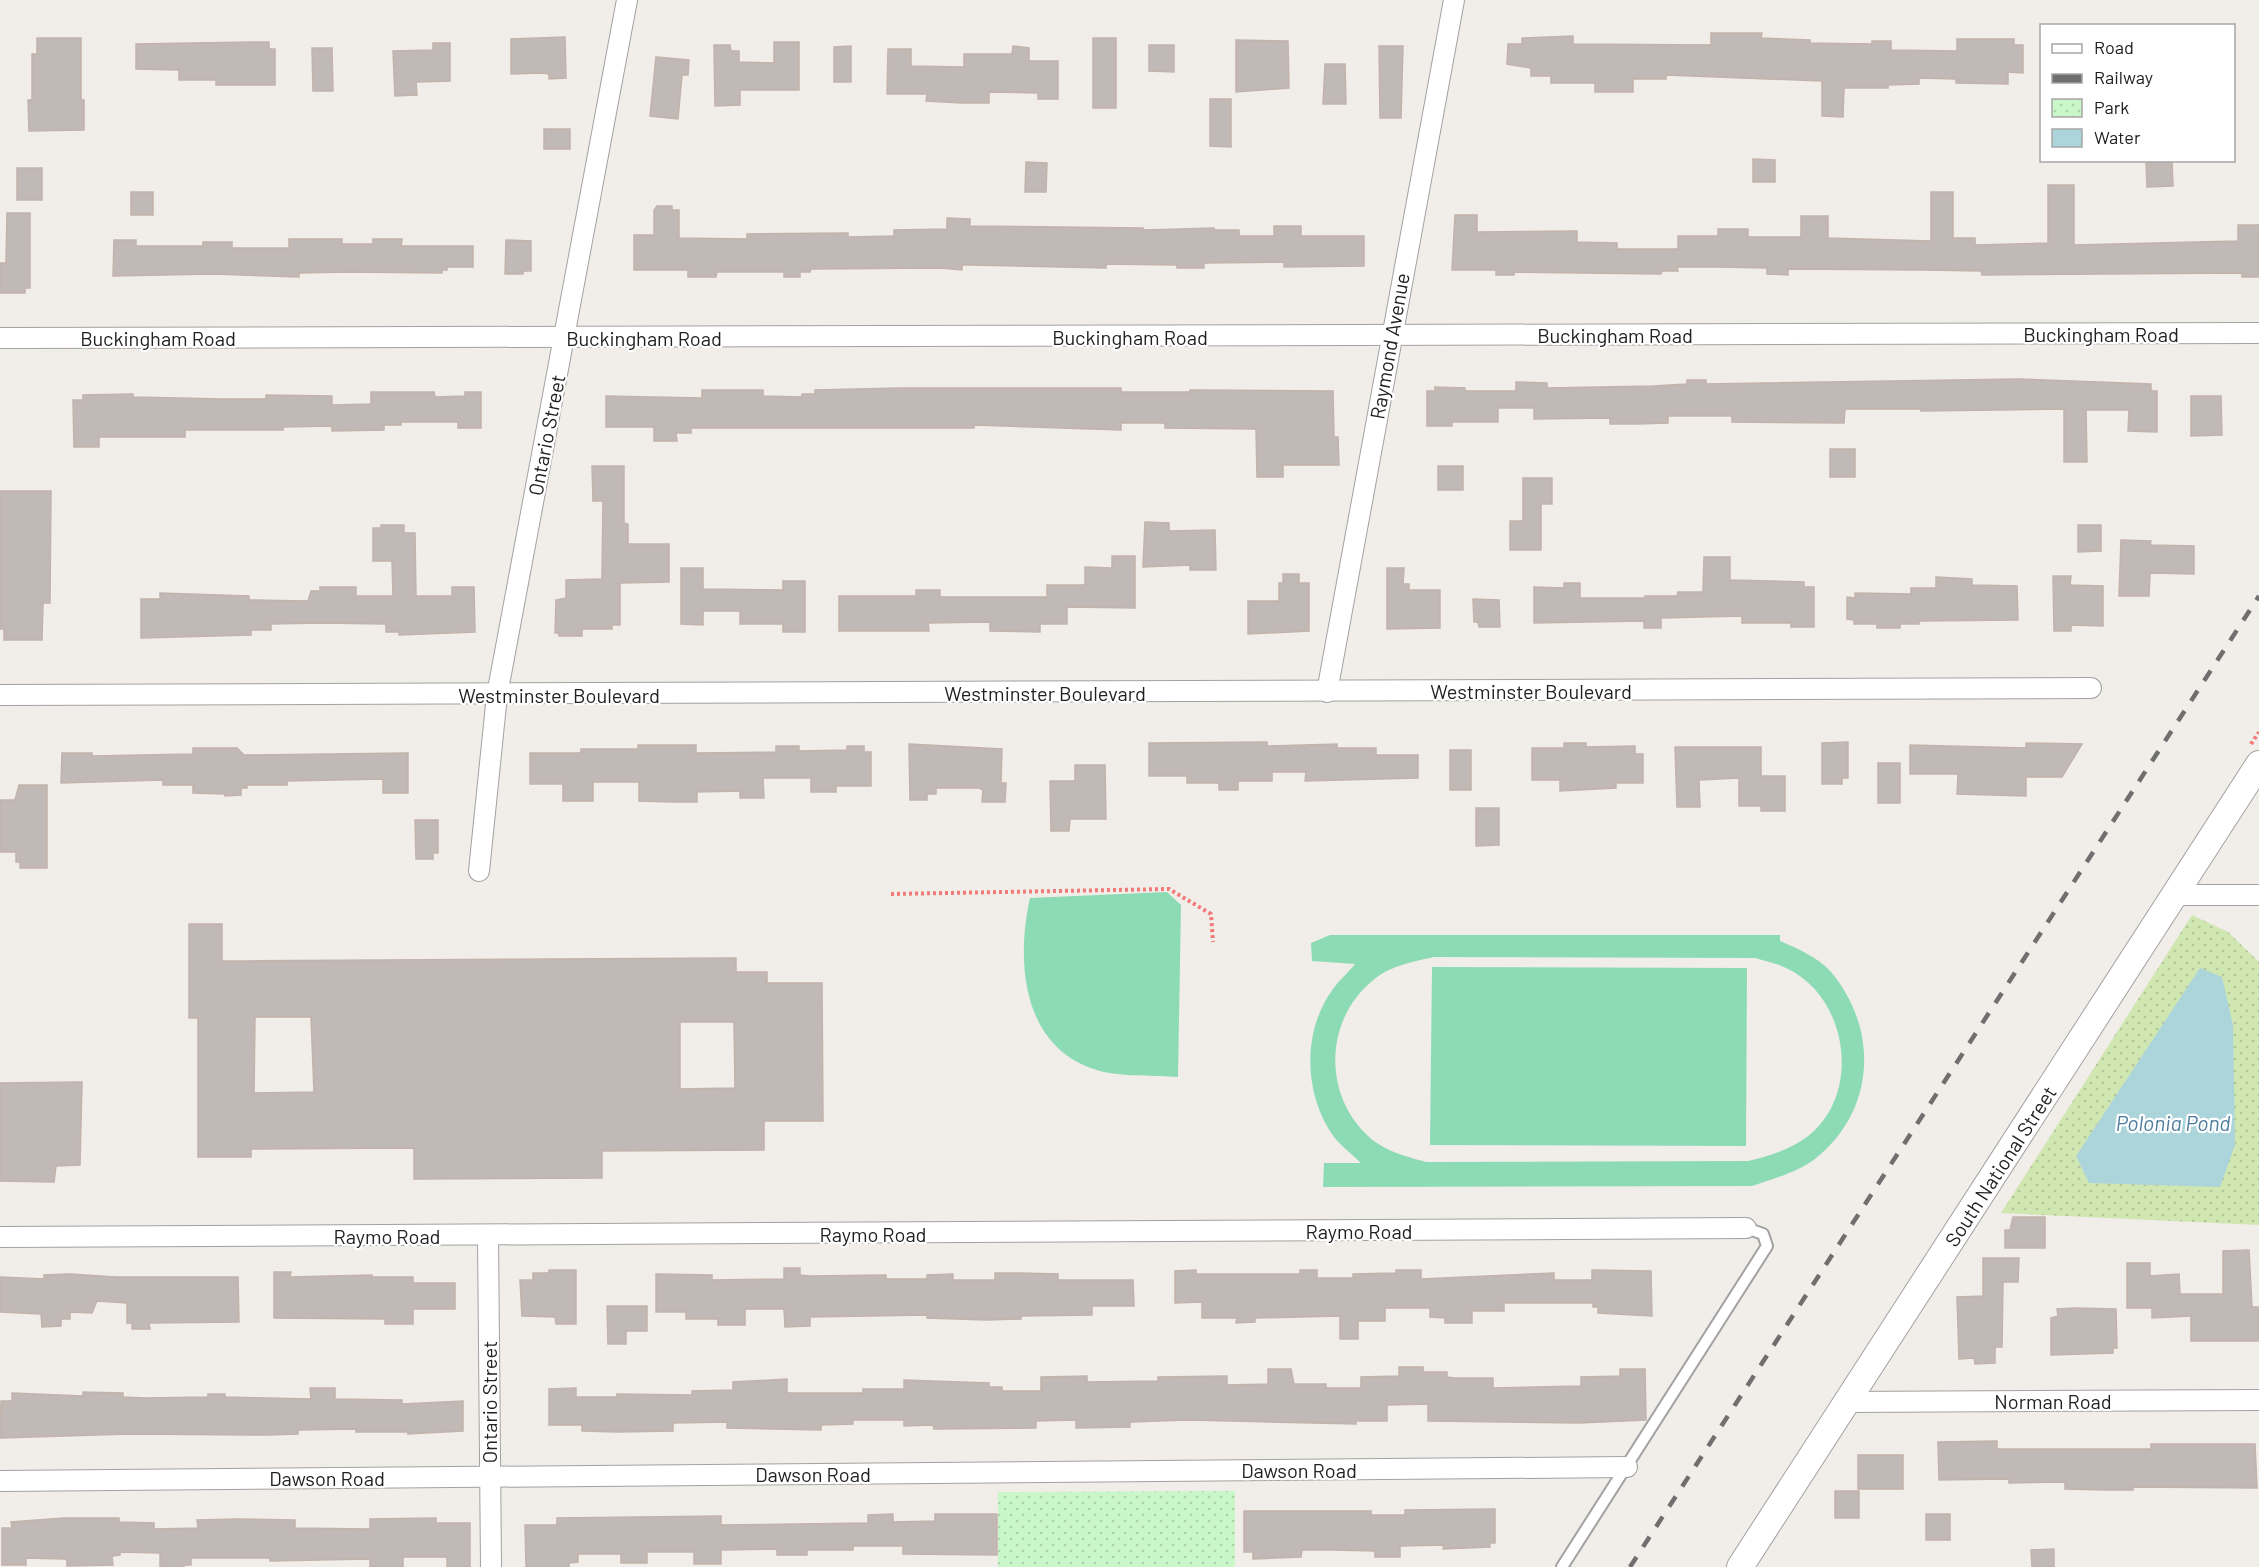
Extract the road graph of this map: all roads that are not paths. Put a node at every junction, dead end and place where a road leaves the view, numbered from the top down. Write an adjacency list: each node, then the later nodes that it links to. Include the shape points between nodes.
1 (627, 0): 6 (street, Ontario Street)
2 (1454, 0): 4 (street, Raymond Avenue)
3 (2259, 333): 4 (street, Buckingham Road)
4 (1391, 336): 6 (street, Buckingham Road); 8 (street, Raymond Avenue)
5 (0, 338): 6 (street, Buckingham Road)
6 (565, 338): 10 (street, Ontario Street)
7 (2091, 688): 8 (street, Westminster Boulevard)
8 (1327, 692): 10 (street, Westminster Boulevard)
9 (0, 695): 10 (street, Westminster Boulevard)
10 (497, 695): 12 (street, Ontario Street)
11 (2259, 764): 13 (street, South National Street)
12 (479, 871)
13 (2174, 895): 14 (street); 19 (street, South National Street)
14 (2259, 895)
15 (1746, 1228): 16 (street, Raymo Road); 20 (lane, via 1763,1234 1767,1245)
16 (488, 1236): 17 (street, Raymo Road); 21 (street, Ontario Street)
17 (0, 1237)
18 (2259, 1400): 19 (street, Norman Road)
19 (1847, 1402): 25 (street, South National Street)
20 (1627, 1467): 21 (street, Dawson Road); 24 (lane)
21 (490, 1477): 22 (street, Dawson Road); 23 (street, Ontario Street)
22 (0, 1481)
23 (490, 1567)
24 (1562, 1567)
25 (1740, 1567)

